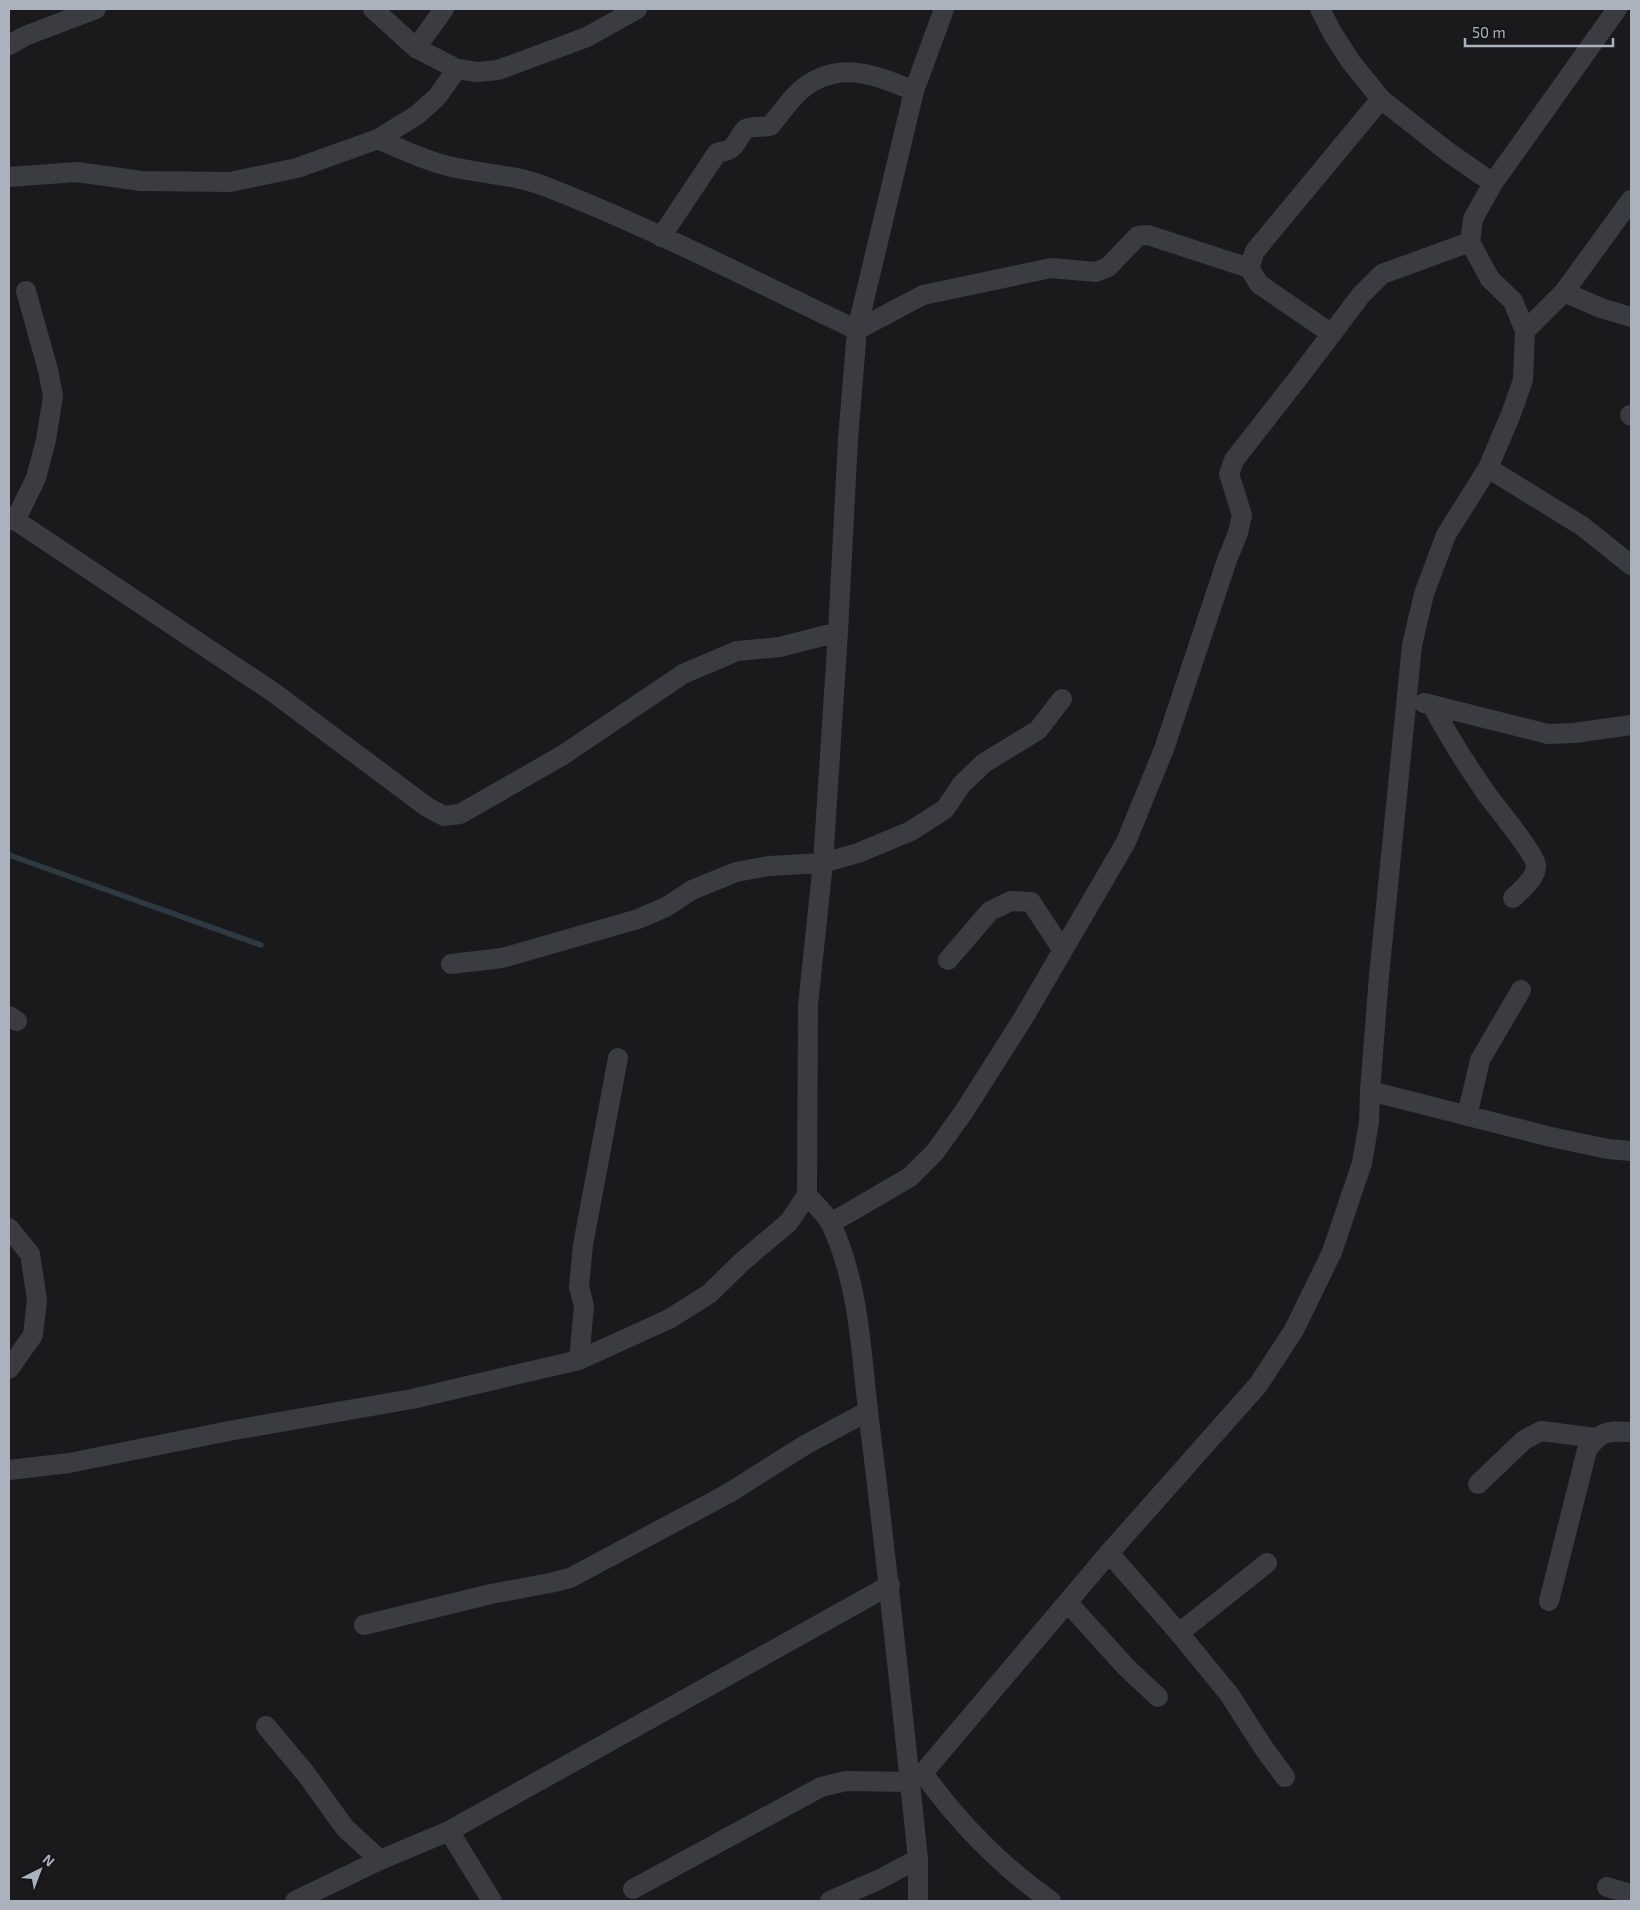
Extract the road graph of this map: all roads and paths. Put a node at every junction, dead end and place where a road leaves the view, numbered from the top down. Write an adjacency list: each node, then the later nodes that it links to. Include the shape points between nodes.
1 (96, 9): 8 (street)
2 (373, 9): 9 (street)
3 (444, 9): 9 (street)
4 (637, 9): 10 (street, via 587,37 498,70 477,72)
5 (944, 9): 11 (street)
6 (1320, 9): 12 (street, via 1351,62)
7 (1617, 9): 15 (street)
8 (9, 45)
9 (416, 48): 10 (street)
10 (457, 69): 13 (street, via 437,97 417,115)
11 (914, 92): 17 (street, via 860,72 840,72 821,78 802,89 770,126 749,127 728,150 717,153); 23 (street)
12 (1381, 99): 15 (street); 19 (street, via 1255,251)
13 (378, 138): 14 (street, via 297,168 230,182 141,181 77,172); 17 (street, via 448,166 516,177 541,185 596,206)
14 (9, 177)
15 (1493, 183): 18 (street, via 1473,219)
16 (1631, 200): 21 (street)
17 (661, 237): 23 (street)
18 (1470, 242): 24 (street, via 1490,279 1513,301); 25 (street, via 1382,274 1361,295)
19 (1250, 268): 23 (street, via 1148,235 1138,236 1108,267 1096,272 1051,268 923,296); 25 (street, via 1259,284)
20 (26, 290): 27 (street, via 53,396 36,478)
21 (1564, 292): 22 (street); 24 (street)
22 (1631, 316)
23 (857, 330): 29 (street)
24 (1525, 331): 26 (street, via 1523,380)
25 (1332, 334): 36 (street, via 1234,460 1229,474 1242,516 1238,534 1226,560 1164,749 1126,842)
26 (1488, 468): 28 (street, via 1582,526); 30 (street, via 1446,535 1424,594 1412,645)
27 (12, 518): 29 (street, via 273,692 427,807 444,816 460,814 563,755 683,674 737,651 780,647)
28 (1631, 565)
29 (838, 632): 34 (street)
30 (1408, 698): 32 (street); 41 (street, via 1378,976)
31 (1062, 699): 34 (street, via 1038,730 984,763 962,784 945,809 911,831 858,853)
32 (1432, 705): 33 (street, via 1548,734); 35 (street, via 1449,738 1536,864 1535,874)
33 (1631, 725)
34 (823, 863): 38 (street, via 769,866 736,872 692,890 638,919 502,958); 44 (street, via 808,1005)
35 (1513, 898)
36 (1062, 949): 37 (street, via 1031,902 1011,901 990,912); 45 (street, via 1024,1017 934,1152 910,1177)
37 (948, 960)
38 (451, 964)
39 (1521, 990): 42 (street, via 1480,1060)
40 (618, 1058): 47 (street, via 583,1245 578,1287 584,1306)
41 (1370, 1091): 42 (street); 54 (street, via 1362,1163 1332,1252 1294,1330 1258,1385)
42 (1467, 1116): 43 (street, via 1608,1150)
43 (1631, 1151)
44 (807, 1195): 45 (street); 47 (street, via 789,1222 709,1294 669,1319)
45 (831, 1223): 49 (street, via 857,1307)
46 (9, 1228): 48 (street, via 30,1254 37,1300 33,1335)
47 (579, 1360): 52 (street, via 412,1399 70,1463)
48 (9, 1369)
49 (868, 1411): 56 (street); 59 (street, via 805,1445 729,1493 570,1578)
50 (1631, 1432): 51 (street, via 1608,1431)
51 (1596, 1438): 53 (street, via 1541,1431 1524,1440); 57 (street, via 1588,1450)
52 (9, 1470)
53 (1478, 1484)
54 (1109, 1553): 58 (street); 60 (street)
55 (1267, 1563): 60 (street)
56 (890, 1585): 64 (street); 65 (street)
57 (1549, 1601)
58 (1068, 1603): 61 (street); 64 (street)
59 (364, 1625)
60 (1179, 1633): 63 (street, via 1229,1694)
61 (1158, 1696)
62 (266, 1726): 67 (street, via 306,1774 344,1828)
63 (1285, 1777)
64 (916, 1778): 66 (street); 69 (street, via 846,1781 822,1786); 75 (street, via 998,1858)
65 (449, 1831): 67 (street); 72 (street)
66 (918, 1859): 73 (street); 74 (street)
67 (380, 1860): 71 (street)
68 (1607, 1887): 70 (street)
69 (633, 1888)
70 (1631, 1894)
71 (305, 1899)
72 (492, 1901)
73 (830, 1901)
74 (918, 1901)
75 (1050, 1901)

